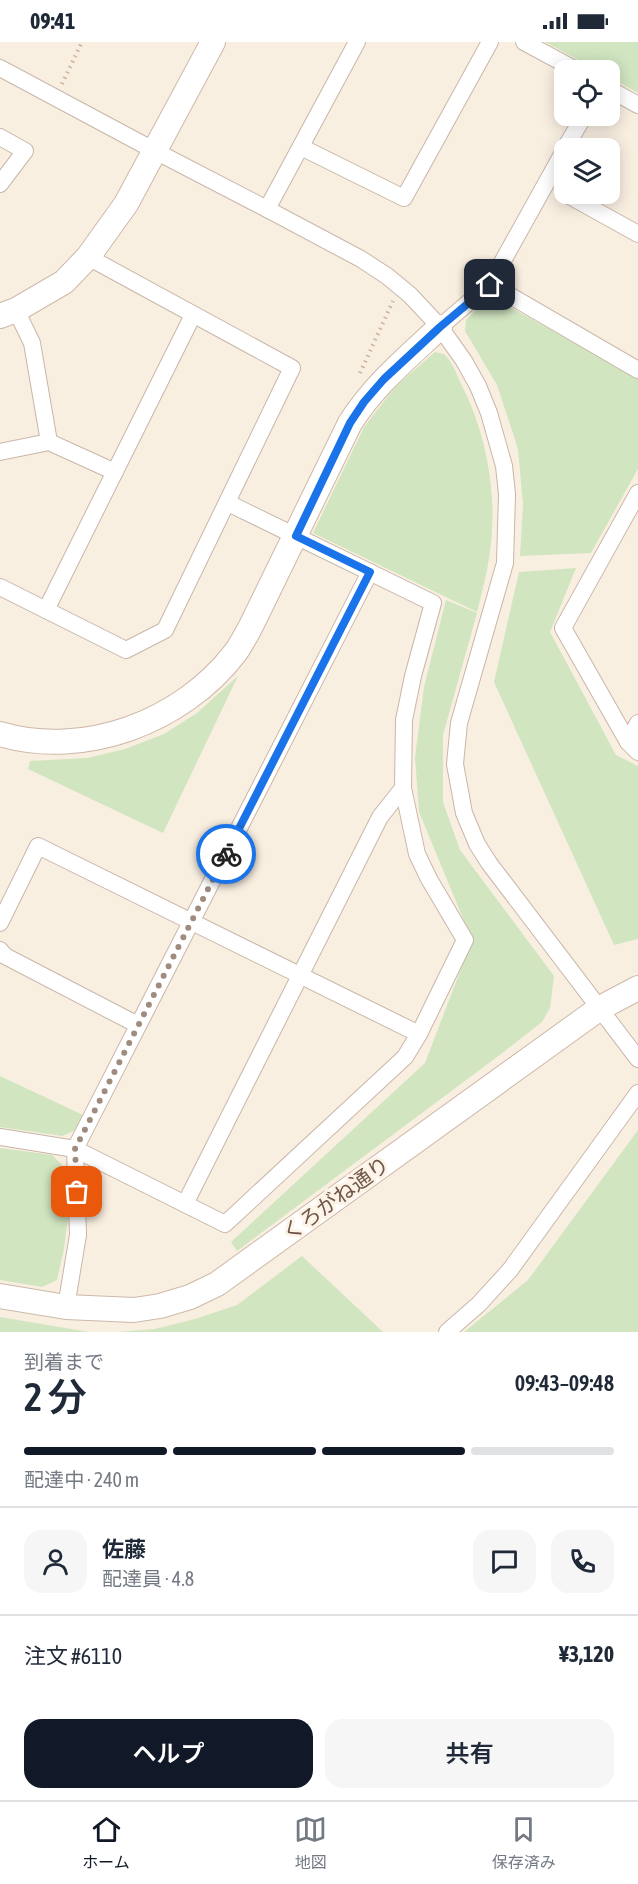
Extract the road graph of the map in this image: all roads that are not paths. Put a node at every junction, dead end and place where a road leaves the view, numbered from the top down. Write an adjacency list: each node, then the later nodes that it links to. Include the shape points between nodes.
1 (213, 42): 11 (street)
2 (357, 42): 10 (street)
3 (490, 42): 10 (street, via 404,198)
4 (524, 42): 5 (street)
5 (557, 60)
6 (0, 68): 11 (street)
7 (620, 95): 8 (street)
8 (638, 105)
9 (0, 137): 14 (street, via 25,151)
10 (301, 147): 17 (street)
11 (150, 148): 17 (street); 19 (street, via 126,204)
12 (554, 170): 13 (street)
13 (547, 183): 15 (street); 20 (street)
14 (0, 184)
15 (554, 187)
16 (585, 204): 18 (street)
17 (267, 208): 23 (street, via 387,276)
18 (638, 234)
19 (88, 257): 21 (street, via 64,282); 22 (street)
20 (490, 285): 23 (street); 24 (street)
21 (8, 313): 25 (street, via 32,343)
22 (193, 315): 27 (street); 29 (street, via 292,368)
23 (440, 327): 30 (street, via 364,402); 43 (street, via 464,361 486,404 504,466 507,495 505,563 459,723 455,764 464,813 489,863)
24 (638, 370)
25 (49, 442): 26 (street); 27 (street)
26 (0, 452)
27 (115, 472): 33 (street)
28 (638, 493): 36 (street, via 563,628)
29 (228, 502): 30 (street); 33 (street, via 165,630 126,650)
30 (296, 536): 31 (street); 35 (street, via 235,653 187,699 127,729 95,738 38,741)
31 (370, 572): 37 (street, via 434,603 404,720); 38 (street)
32 (0, 587): 33 (street)
33 (46, 610)
34 (638, 723): 36 (street)
35 (0, 734)
36 (633, 747)
37 (403, 788): 41 (street, via 380,817); 45 (street, via 417,854 465,939)
38 (191, 922): 39 (street, via 38,846); 41 (street); 44 (street)
39 (0, 923)
40 (0, 950): 44 (street)
41 (301, 975): 45 (street); 50 (street)
42 (638, 988): 43 (street, くろがね通り)
43 (600, 1008): 46 (street); 52 (street, くろがね通り, via 218,1284 190,1297 134,1310)
44 (138, 1025): 49 (street)
45 (419, 1034): 50 (street, via 405,1057 225,1224)
46 (638, 1059)
47 (638, 1093): 53 (street, via 510,1270)
48 (0, 1137): 49 (street)
49 (75, 1149): 50 (street); 52 (street, via 78,1235)
50 (185, 1204)
51 (0, 1296): 52 (street, くろがね通り)
52 (66, 1307)
53 (447, 1332)

